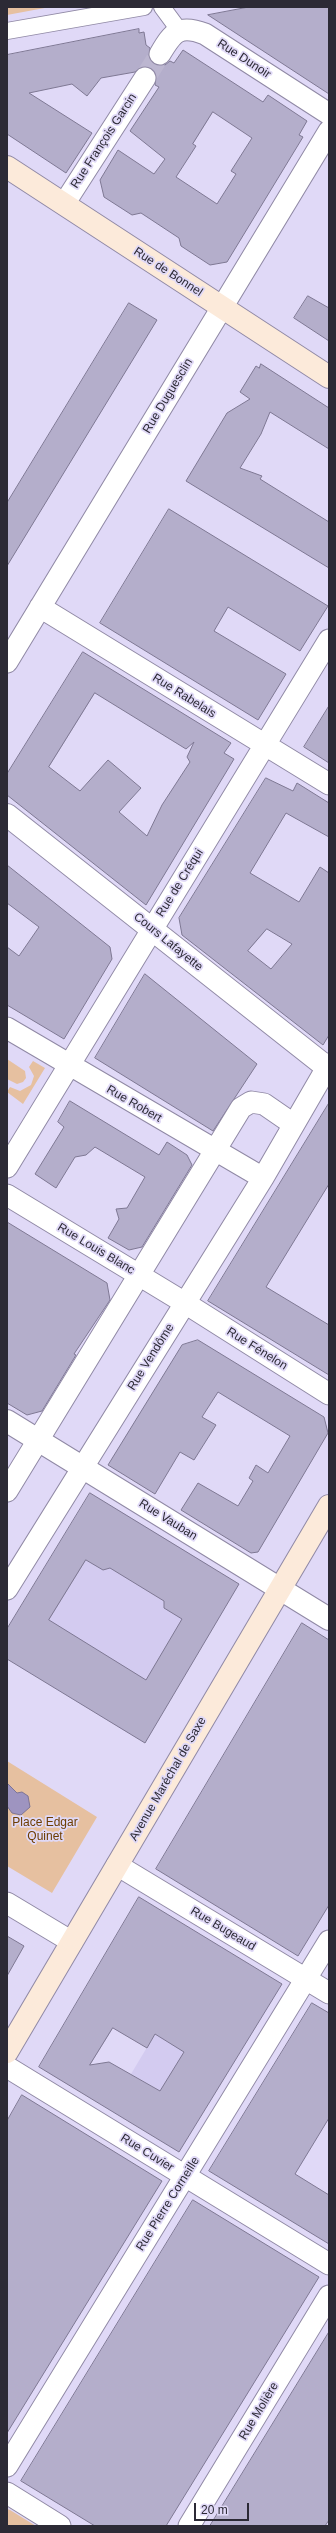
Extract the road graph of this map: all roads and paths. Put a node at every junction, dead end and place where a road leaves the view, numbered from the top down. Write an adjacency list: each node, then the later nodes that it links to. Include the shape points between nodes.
1 (144, 7): 4 (street)
2 (162, 7): 3 (street)
3 (180, 30): 5 (street, via 173,34); 7 (street, Rue Dunoir, via 191,28 205,34)
4 (7, 31)
5 (160, 54)
6 (145, 78): 10 (street, Rue François Garcin)
7 (329, 114)
8 (329, 131): 11 (street, Rue Duguesclin)
9 (7, 167): 10 (main road, Rue de Bonnel)
10 (64, 204): 11 (main road, Rue de Bonnel)
11 (222, 307): 12 (main road, Rue de Bonnel); 13 (street, Rue Duguesclin)
12 (329, 377)
13 (40, 607): 15 (street, Rue Duguesclin); 16 (street, Rue Rabelais)
14 (329, 640): 16 (street, Rue de Créqui)
15 (7, 662)
16 (266, 746): 17 (street, Rue Rabelais); 19 (street, Rue de Créqui)
17 (329, 784)
18 (7, 816): 19 (street, Cours Lafayette)
19 (152, 929): 21 (street, Rue de Créqui); 22 (street, Cours Lafayette)
20 (7, 1028): 21 (street, Rue Robert)
21 (69, 1066): 24 (street, Rue Robert); 25 (street, Rue de Créqui)
22 (328, 1067): 23 (street, Rue Vendôme)
23 (293, 1124): 24 (street, via 264,1104 251,1102 241,1108); 26 (street, Rue Vendôme)
24 (215, 1151): 26 (street, Rue Robert); 28 (street)
25 (7, 1167)
26 (262, 1178): 29 (street, Rue Vendôme)
27 (7, 1195): 28 (street, Rue Louis Blanc)
28 (140, 1276): 29 (street, Rue Louis Blanc); 32 (street)
29 (185, 1303): 30 (street, Rue Fénelon); 33 (street, Rue Vendôme)
30 (329, 1394)
31 (7, 1421): 32 (street, Rue Vauban)
32 (38, 1440): 33 (street, Rue Vauban); 34 (street)
33 (81, 1467): 36 (street, Rue Vendôme); 37 (street, Rue Vauban)
34 (7, 1491)
35 (329, 1506): 37 (main road, Avenue Maréchal de Saxe)
36 (7, 1589)
37 (280, 1589): 38 (street, Rue Vauban); 39 (main road, Avenue Maréchal de Saxe)
38 (329, 1619)
39 (117, 1865): 42 (main road, Avenue Maréchal de Saxe); 43 (street, Rue Bugeaud)
40 (7, 1903): 42 (street)
41 (329, 1941): 43 (street, Rue Pierre Corneille)
42 (72, 1942): 45 (main road, Avenue Maréchal de Saxe)
43 (306, 1979): 44 (street, Rue Bugeaud); 47 (street, Rue Pierre Corneille)
44 (329, 1993)
45 (7, 2052)
46 (7, 2067): 47 (street, Rue Cuvier)
47 (185, 2176): 48 (street, Rue Cuvier); 50 (street, Rue Pierre Corneille)
48 (329, 2264)
49 (329, 2296): 53 (street, Rue Molière)
50 (7, 2466)
51 (7, 2493): 52 (street)
52 (60, 2526)
53 (189, 2526)

